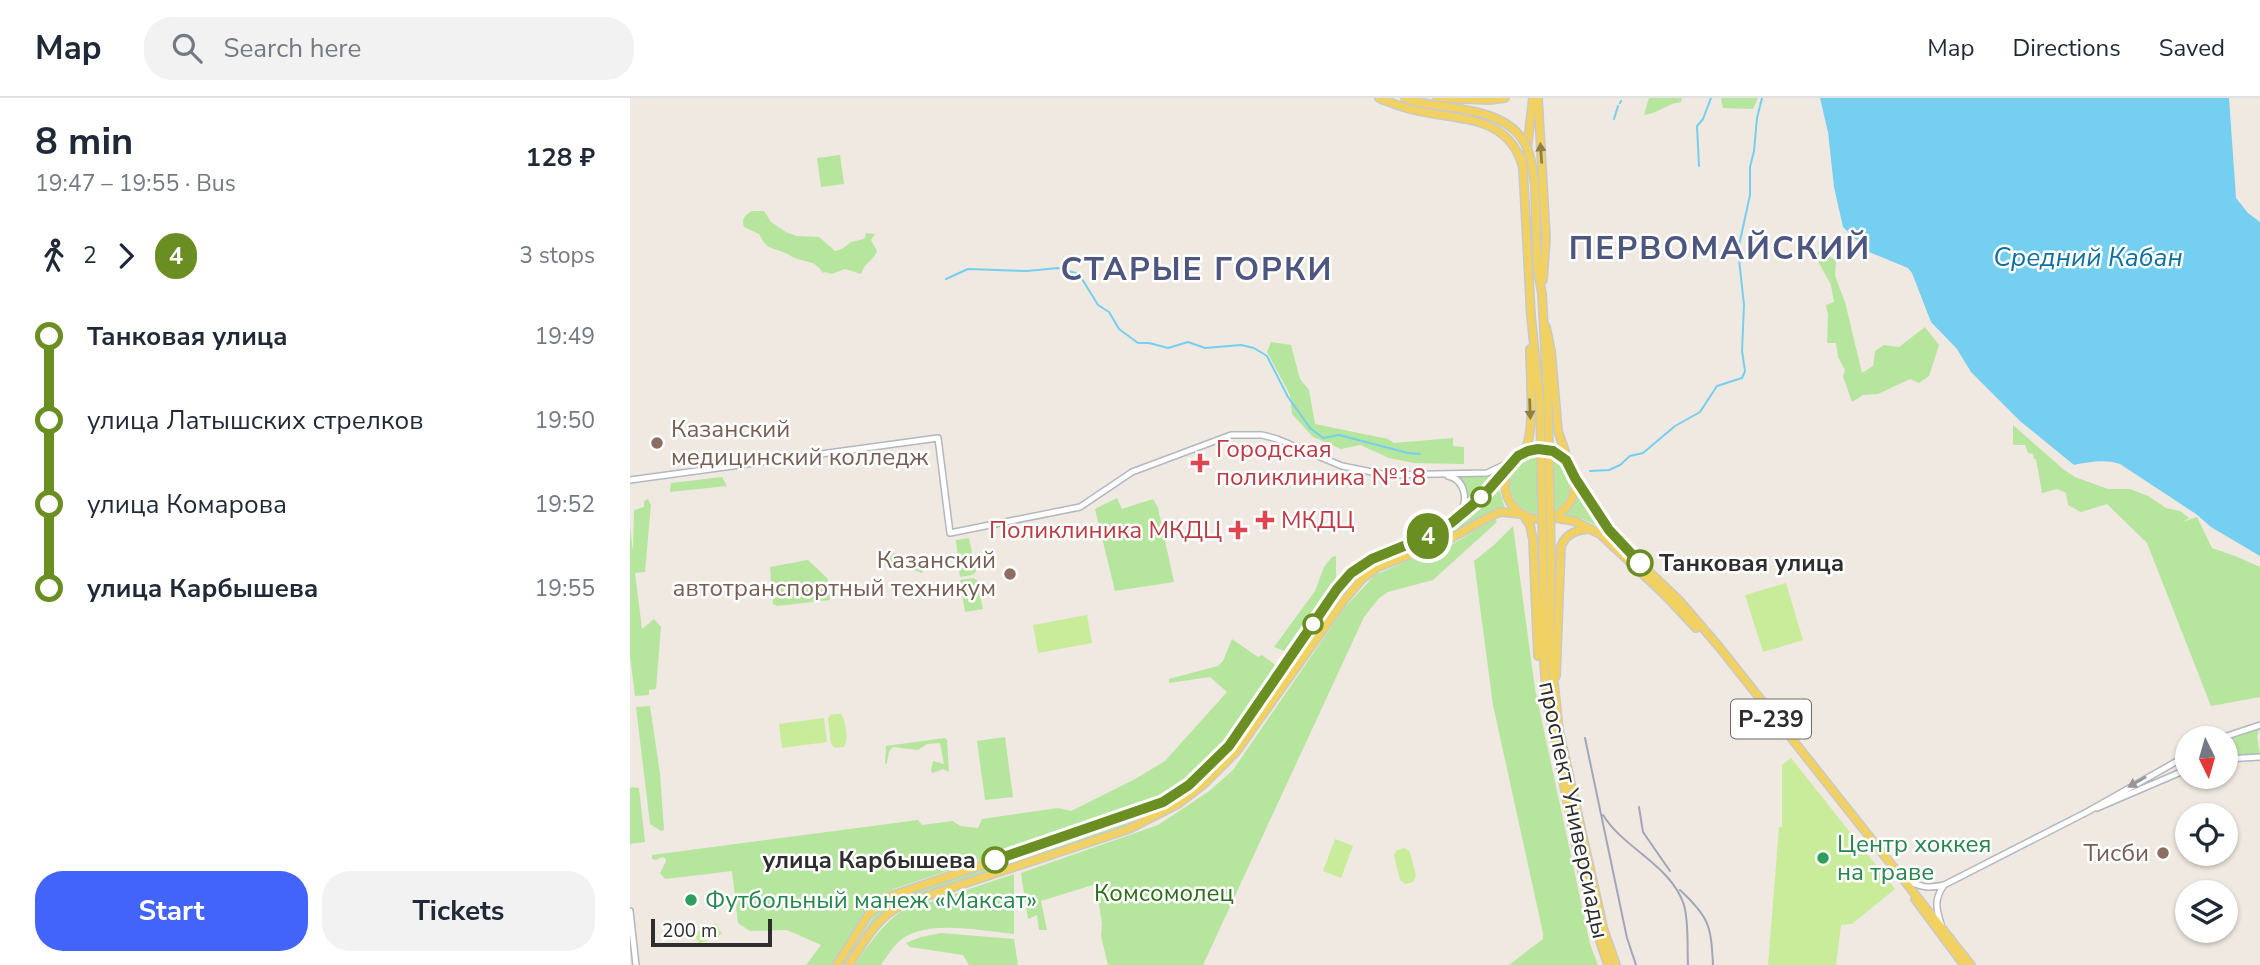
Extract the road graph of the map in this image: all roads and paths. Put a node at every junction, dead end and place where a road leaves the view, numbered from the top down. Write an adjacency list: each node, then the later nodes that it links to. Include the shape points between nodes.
1 (1379, 98): 7 (main road, via 1493,128 1507,137 1518,153)
2 (1405, 98): 8 (main road, bridge, via 1501,121 1525,143 1535,187)
3 (1437, 98): 4 (main road)
4 (1505, 98)
5 (1533, 98): 7 (main road)
6 (1538, 98): 8 (main road, one-way to 6, via 1546,238)
7 (1524, 183): 9 (main road)
8 (1542, 294): 10 (main road)
9 (1531, 316): 11 (main road); 12 (main road, one-way to 12, via 1531,431)
10 (1544, 319): 11 (main road); 14 (main road, Р-239, via 1558,431)
11 (1544, 402): 24 (main road, проспект Универсиады, bridge)
12 (1523, 453): 13 (main road); 14 (main road, via 1548,450)
13 (1512, 463): 15 (street, via 1487,473); 18 (main road, via 1506,492); 20 (main road)
14 (1569, 464): 16 (main road, Р-239)
15 (1431, 474): 17 (street, via 1357,470 1268,436 1247,433 1132,472 1080,507 950,533 938,438); 20 (street, via 1453,477 1462,487 1464,506)
16 (1575, 478): 19 (main road, via 1569,505); 32 (main road, Р-239, via 1618,542 1679,600)
17 (630, 480)
18 (1522, 514): 19 (main road, Р-239); 23 (main road, via 1495,514 1449,539); 24 (main road, via 1534,540 1540,673)
19 (1543, 519): 21 (main road, Р-239, via 1562,519)
20 (1451, 523): 22 (main road)
21 (1592, 529): 24 (main road, via 1569,534 1561,546); 41 (main road, Р-239, via 1699,630)
22 (1396, 548): 23 (main road); 37 (main road, via 1351,573 1337,589 1229,746 1189,785 1163,802 888,897 868,915)
23 (1400, 557): 38 (main road, via 1362,579 1248,737 1194,792 1129,829 903,904 875,925)
24 (1551, 701): 39 (main road, проспект Универсиады, via 1577,850); 40 (main road, проспект Универсиады, via 1598,907)
25 (2260, 725): 26 (street)
26 (2238, 732)
27 (2260, 757): 28 (street)
28 (2238, 759)
29 (2175, 762): 31 (street, one-way to 31)
30 (2175, 775): 31 (street)
31 (2087, 812): 33 (street)
32 (1904, 878): 33 (street, via 1925,888); 35 (main road, Р-239)
33 (1944, 885): 35 (street, via 1936,898)
34 (630, 911): 36 (street)
35 (1941, 925): 42 (main road, Р-239)
36 (636, 965)
37 (837, 965)
38 (849, 965)
39 (1608, 965)
40 (1616, 965)
41 (1964, 965)
42 (1971, 965)

